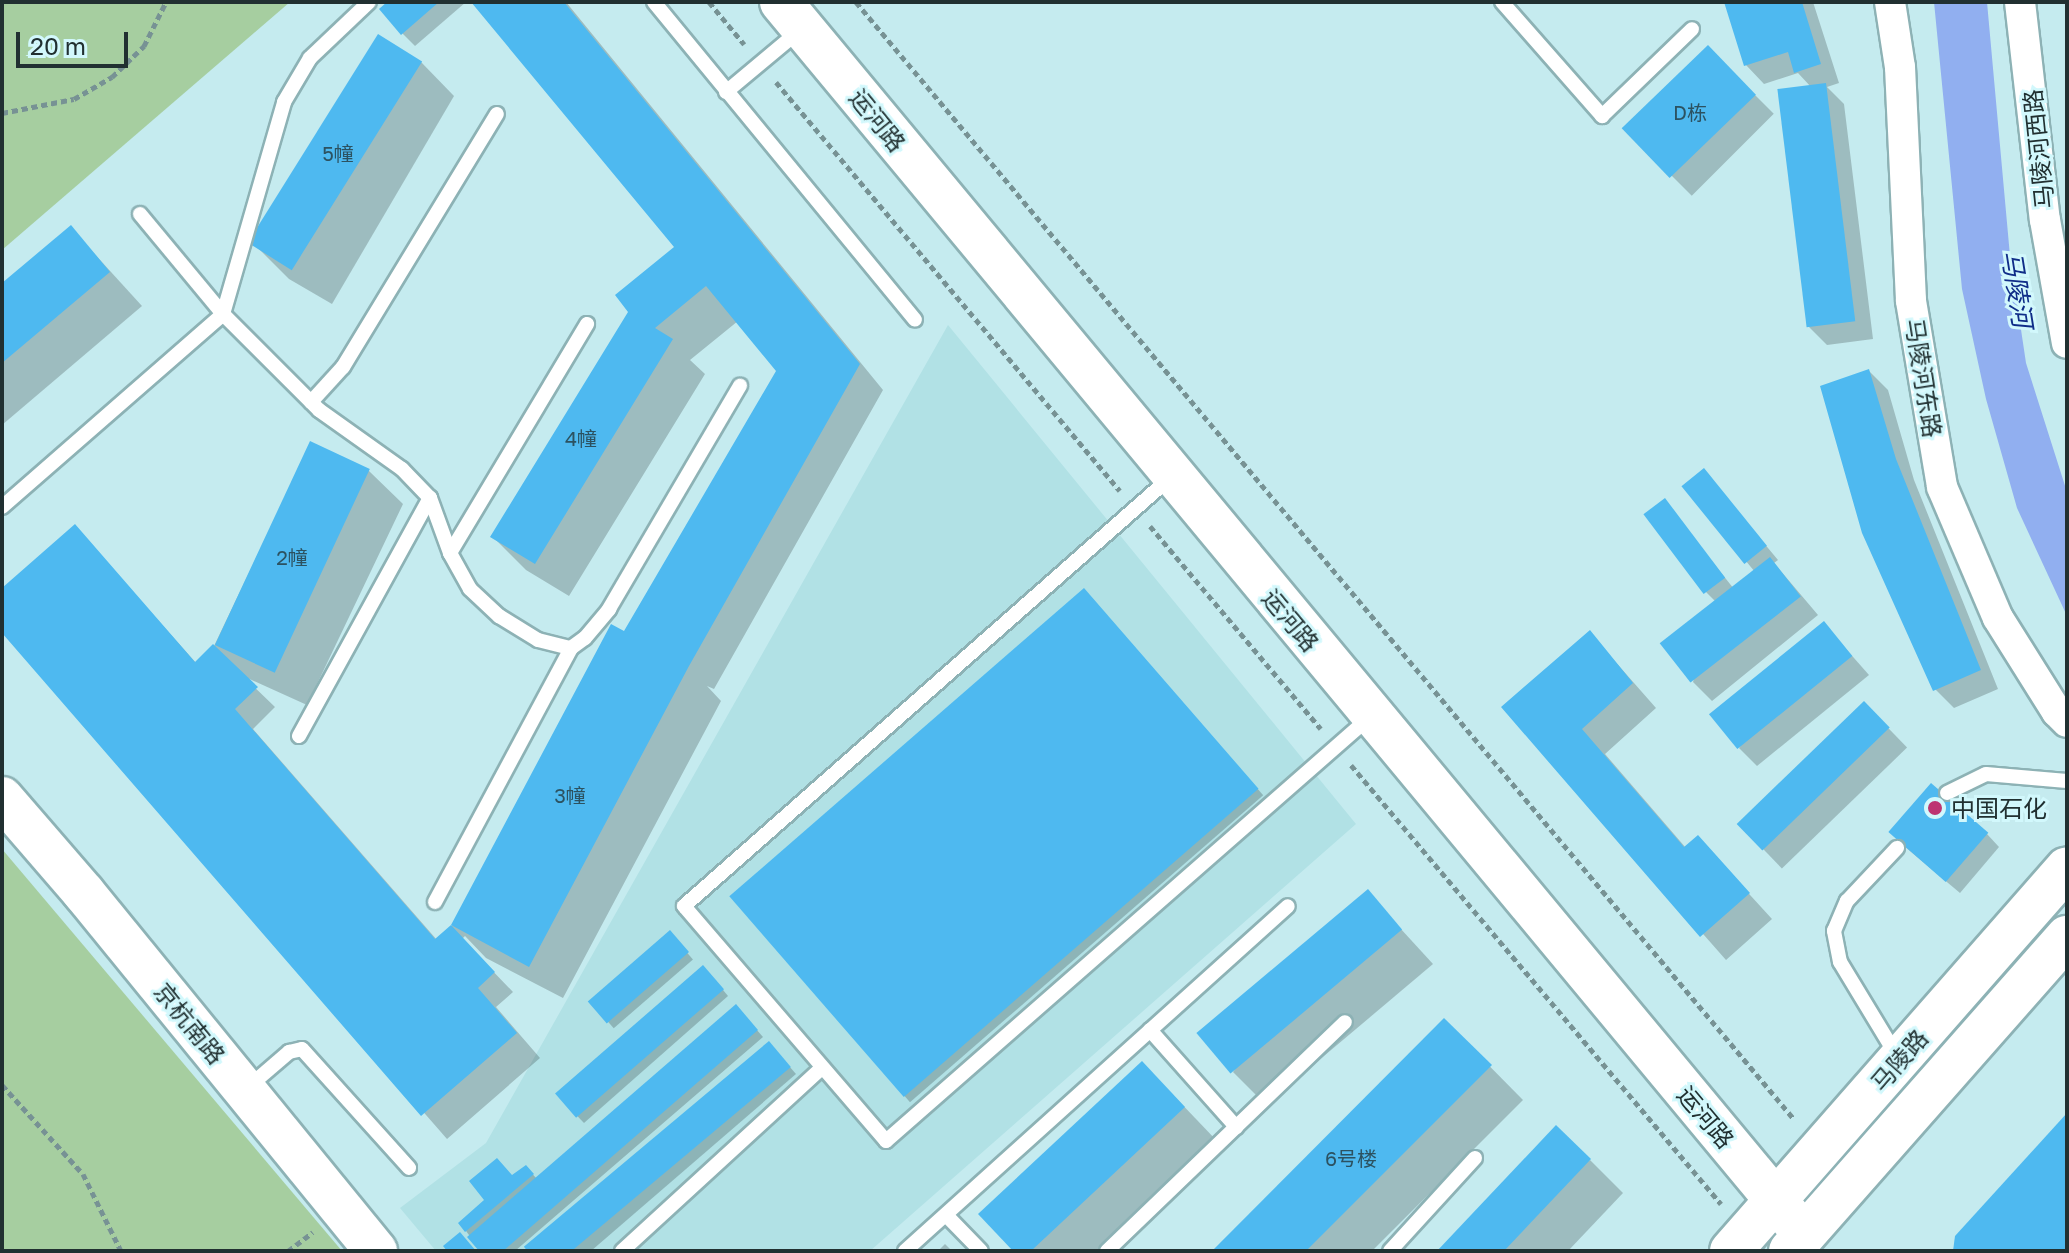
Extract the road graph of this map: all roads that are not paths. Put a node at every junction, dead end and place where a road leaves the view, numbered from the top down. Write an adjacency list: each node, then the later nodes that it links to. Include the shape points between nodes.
1 (369, 2): 11 (lane, via 310,58 284,102)
2 (654, 2): 8 (lane)
3 (1502, 2): 7 (lane, via 1602,116)
4 (1890, 2): 23 (street, 马陵河东路, via 1900,67 1911,301 1942,487 1998,618)
5 (2020, 2): 14 (street, 马陵河西路, via 2045,220)
6 (791, 15): 8 (lane, via 760,64); 17 (street, 运河路)
7 (1692, 29)
8 (726, 92): 12 (lane)
9 (497, 114): 16 (lane, via 343,367)
10 (140, 214): 11 (lane)
11 (223, 314): 16 (lane); 19 (lane)
12 (915, 320)
13 (587, 324): 20 (lane)
14 (2067, 343)
15 (740, 386): 21 (lane, via 609,609)
16 (311, 402): 18 (lane, via 402,469)
17 (1171, 476): 22 (street, 运河路); 36 (lane, via 684,906)
18 (430, 498): 20 (lane); 24 (lane)
19 (2, 507)
20 (450, 553): 21 (lane, via 470,589 499,616 538,640)
21 (571, 648): 30 (lane)
22 (1371, 716): 36 (lane, via 886,1141); 41 (street, 运河路)
23 (2067, 722)
24 (299, 736)
25 (2067, 781): 26 (lane, via 1986,774)
26 (1947, 793)
27 (2, 798): 37 (street, 京杭南路)
28 (1897, 848): 35 (lane, via 1847,901 1834,931 1840,962)
29 (2067, 868): 35 (street, 马陵路)
30 (435, 902)
31 (1288, 906): 34 (lane)
32 (2067, 937): 44 (street, 马陵路)
33 (1345, 1022): 38 (lane)
34 (1150, 1030): 38 (lane); 42 (lane)
35 (1899, 1060): 41 (street, 马陵路)
36 (822, 1068): 46 (lane)
37 (245, 1090): 40 (lane, via 289,1052 302,1049); 45 (street, 京杭南路)
38 (1236, 1127): 49 (lane)
39 (1475, 1158): 50 (lane)
40 (409, 1168)
41 (1776, 1200): 43 (street, 马陵路); 44 (street, 运河路)
42 (946, 1215): 47 (lane); 48 (lane)
43 (1738, 1242)
44 (1802, 1243)
45 (376, 1251)
46 (622, 1251)
47 (905, 1251)
48 (981, 1251)
49 (1107, 1251)
50 (1390, 1251)

